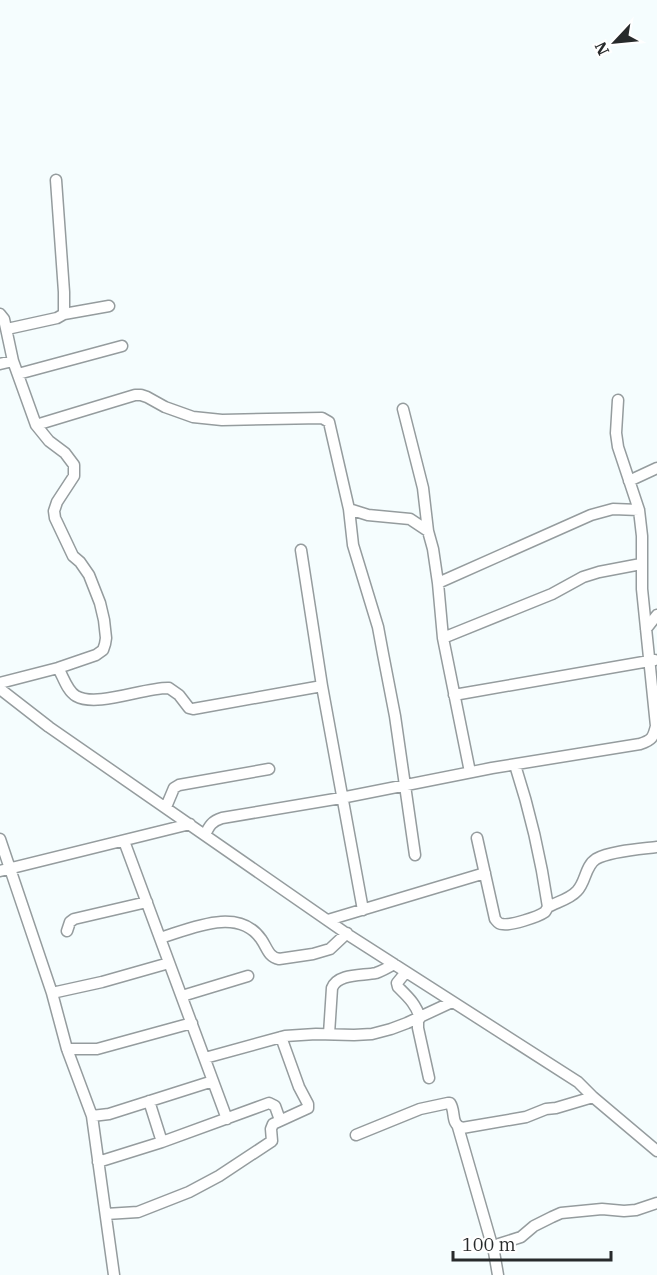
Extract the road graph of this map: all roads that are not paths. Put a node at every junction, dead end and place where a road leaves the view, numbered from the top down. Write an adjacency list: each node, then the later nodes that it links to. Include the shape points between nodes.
1 (56, 180): 4 (street)
2 (109, 306): 4 (street)
3 (0, 314): 5 (street)
4 (64, 314): 5 (street)
5 (7, 329): 7 (street)
6 (122, 346): 9 (street)
7 (13, 361): 8 (street); 9 (street)
8 (0, 364)
9 (18, 374): 12 (street)
10 (618, 400): 14 (street, via 617,440)
11 (403, 409): 17 (street, via 423,488)
12 (36, 425): 15 (street, via 141,395 193,417 322,418 329,422); 25 (street, via 74,465 74,476 57,502 55,518 73,556 89,575 100,603 106,638 103,650 96,655)
13 (657, 468): 14 (street)
14 (629, 481): 16 (street)
15 (349, 509): 17 (street, via 410,519); 33 (street, via 353,545 378,627)
16 (639, 510): 19 (street); 20 (street, via 613,509 591,515)
17 (428, 531): 20 (street)
18 (301, 550): 27 (street)
19 (641, 564): 22 (street); 23 (street, via 598,572)
20 (438, 583): 23 (street)
21 (657, 615): 22 (street)
22 (646, 629): 24 (street)
23 (443, 638): 29 (street)
24 (654, 661): 29 (street); 30 (street, via 656,726 648,741)
25 (58, 668): 26 (street); 27 (street, via 75,696 92,700 169,688 194,709)
26 (0, 683)
27 (322, 686): 34 (street)
28 (0, 689): 35 (street)
29 (454, 695): 32 (street)
30 (515, 765): 32 (street); 46 (street)
31 (269, 769): 35 (street, via 179,785)
32 (470, 772): 33 (street)
33 (404, 785): 34 (street); 42 (street)
34 (341, 798): 37 (street, via 214,820); 47 (street)
35 (166, 807): 36 (street)
36 (190, 824): 37 (street); 40 (street)
37 (205, 835): 48 (street)
38 (477, 838): 44 (street)
39 (0, 839): 43 (street)
40 (124, 841): 43 (street); 45 (street)
41 (657, 847): 46 (street, via 597,858 573,895)
42 (415, 855)
43 (5, 870): 56 (street)
44 (485, 873): 46 (street, via 495,919 501,924 533,918); 47 (street)
45 (147, 902): 49 (street, via 74,919); 51 (street)
46 (548, 907)
47 (363, 910): 48 (street)
48 (328, 920): 50 (street)
49 (67, 931)
50 (346, 933): 51 (street, via 330,949 279,959 270,955 250,929 227,921); 53 (street)
51 (160, 938): 52 (street)
52 (169, 963): 56 (street); 57 (street)
53 (394, 964): 54 (street); 61 (street, via 375,973 335,982)
54 (405, 972): 58 (street); 59 (street, via 398,987 413,1002)
55 (249, 976): 57 (street)
56 (52, 993): 63 (street)
57 (182, 996): 60 (street)
58 (452, 1002): 59 (street); 67 (street, via 578,1082)
59 (419, 1018): 61 (street, via 372,1034); 65 (street)
60 (192, 1023): 63 (street, via 97,1049); 64 (street)
61 (329, 1034): 62 (street)
62 (281, 1037): 64 (street); 71 (street, via 309,1106)
63 (67, 1049): 69 (street)
64 (205, 1058): 66 (street)
65 (429, 1078)
66 (213, 1082): 68 (street); 70 (street)
67 (593, 1097): 72 (street, via 526,1118); 75 (street)
68 (149, 1101): 69 (street); 74 (street)
69 (92, 1116): 76 (street)
70 (227, 1119): 71 (street, via 269,1103 275,1106); 74 (street)
71 (280, 1120): 78 (street, via 272,1125 272,1141 219,1176 138,1212)
72 (458, 1126): 73 (street, via 453,1106 448,1103 420,1109); 79 (street)
73 (356, 1135)
74 (162, 1142): 76 (street)
75 (657, 1151)
76 (98, 1162): 78 (street)
77 (657, 1203): 79 (street, via 636,1210 561,1213 521,1237 499,1244)
78 (106, 1214): 80 (street)
79 (494, 1252): 81 (street)
80 (114, 1275)
81 (498, 1275)

